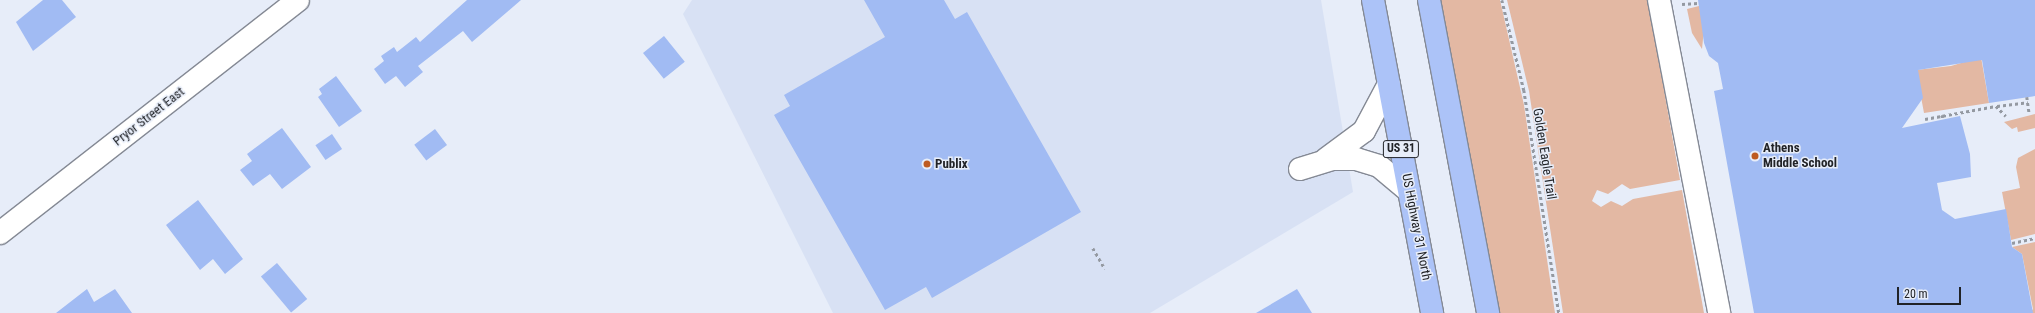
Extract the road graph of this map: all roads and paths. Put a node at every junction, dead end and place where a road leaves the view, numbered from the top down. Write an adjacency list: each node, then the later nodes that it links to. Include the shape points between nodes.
1 (298, 0): 17 (street, Pryor Street East)
2 (1373, 0): 7 (main road, US Highway 31 North / US 31)
3 (1429, 0): 23 (main road)
4 (1502, 0): 24 (path, Golden Eagle Trail, via 1524,90)
5 (1669, 2): 6 (path); 25 (street)
6 (1698, 3)
7 (1389, 84): 16 (main road, US Highway 31 North / US 31); 16 (street, via 1364,131 1345,149 1310,166 1344,158 1369,162 1390,173)
8 (2027, 97): 9 (path)
9 (2028, 102): 10 (path); 11 (path)
10 (1996, 106): 12 (path); 13 (path)
11 (2029, 112)
12 (1942, 115): 14 (path); 15 (path)
13 (2006, 116)
14 (1925, 119)
15 (1943, 120)
16 (1409, 191): 22 (main road, US Highway 31 North / US 31)
17 (0, 233)
18 (2035, 238): 19 (path)
19 (2012, 243)
20 (1093, 248): 21 (path)
21 (1105, 269)
22 (1432, 313)
23 (1488, 313)
24 (1559, 313)
25 (1719, 313)

